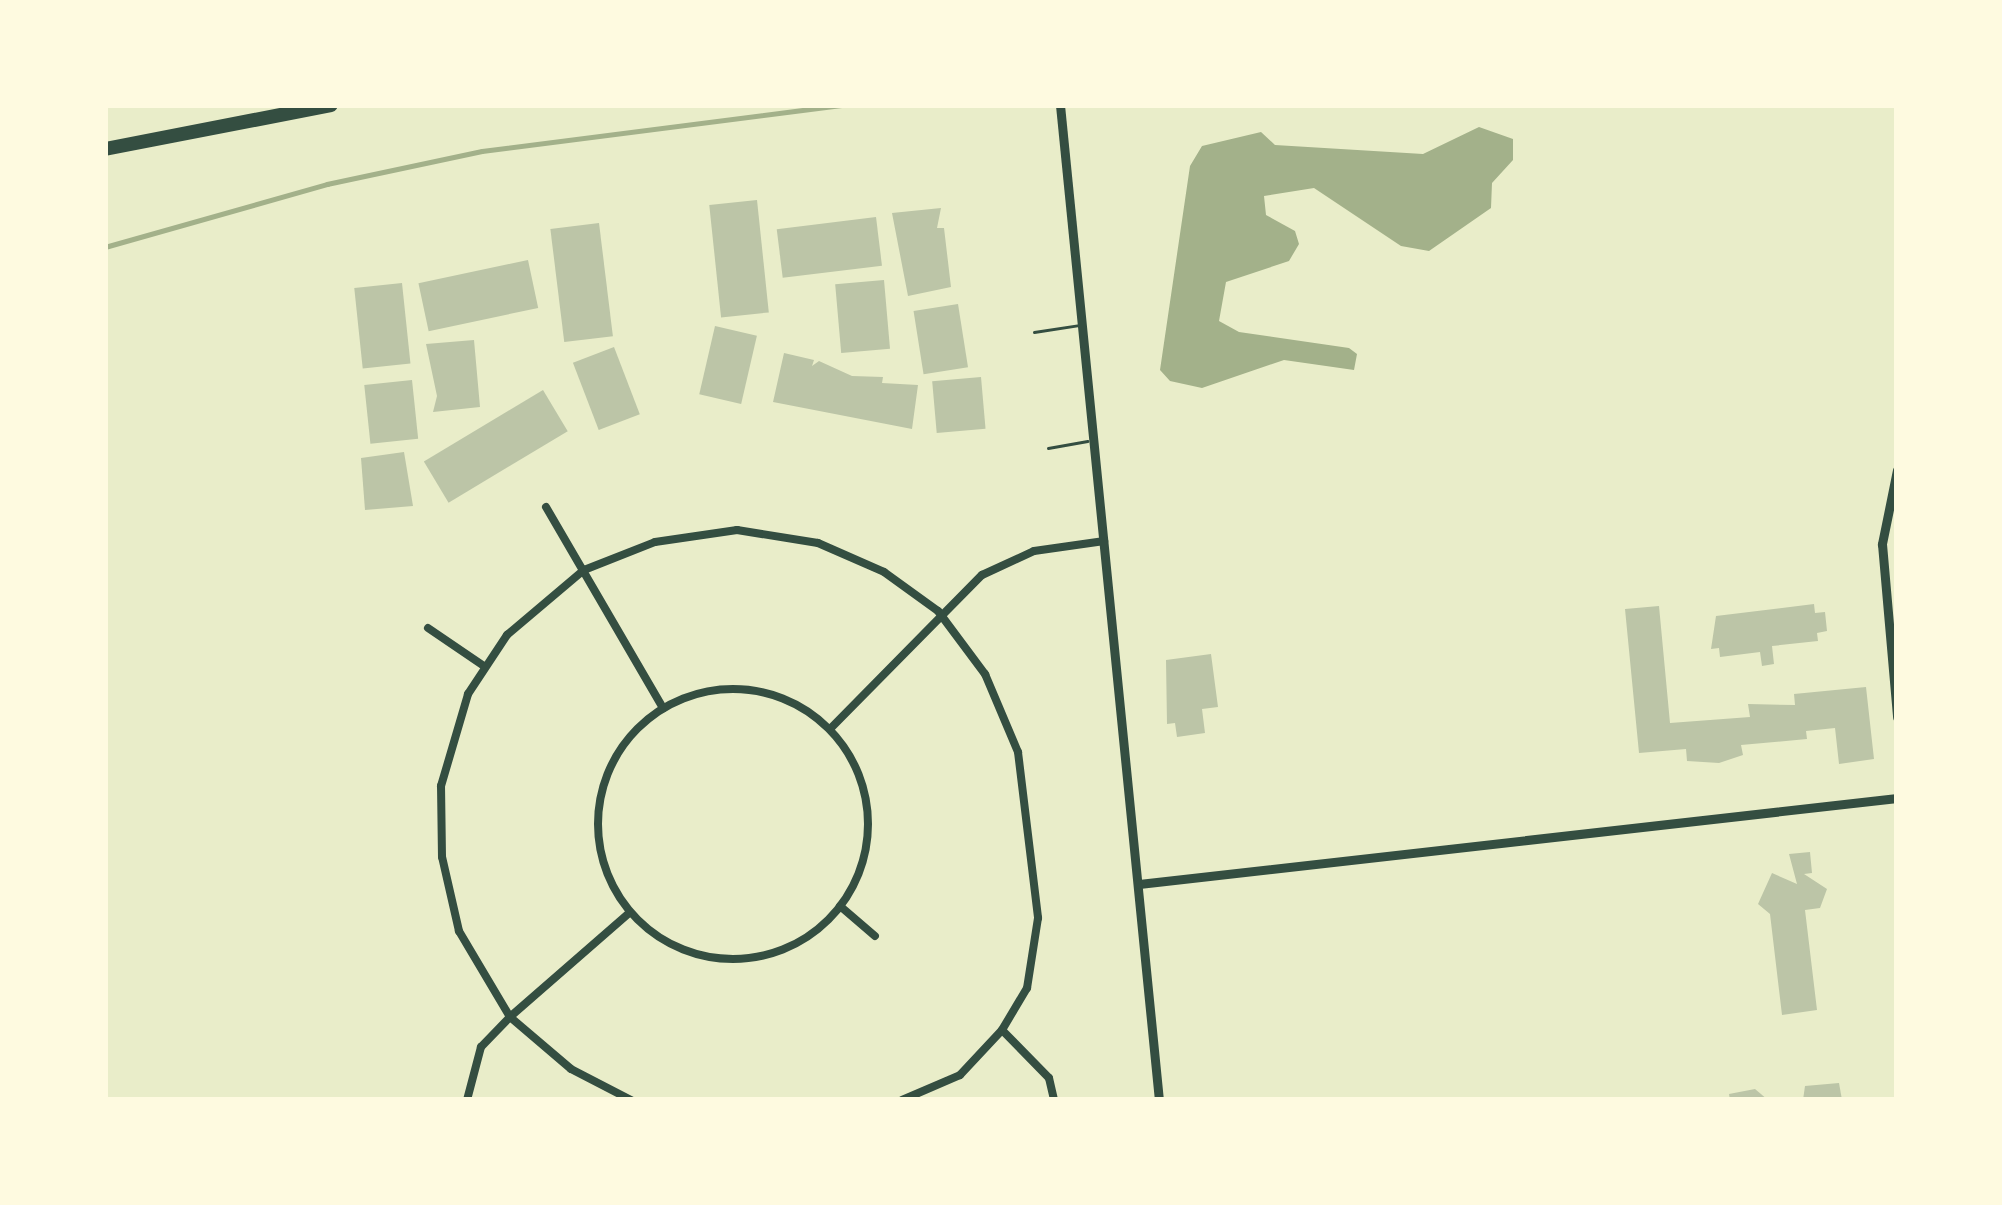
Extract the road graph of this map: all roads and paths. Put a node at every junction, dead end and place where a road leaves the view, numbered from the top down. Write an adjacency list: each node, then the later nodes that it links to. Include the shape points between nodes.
1 (331, 105): 3 (highway)
2 (1060, 105): 4 (street)
3 (105, 149)
4 (1082, 325): 5 (lane); 6 (street)
5 (1034, 332)
6 (1094, 440): 7 (lane); 10 (street)
7 (1048, 448)
8 (1897, 470): 16 (street, via 1882,537)
9 (546, 508): 11 (street)
10 (1104, 541): 12 (street, via 1007,560); 19 (street)
11 (584, 569): 12 (street, via 704,532 780,535 884,572); 14 (street, via 535,607); 15 (street)
12 (938, 611): 17 (street); 24 (street, via 966,642 1006,713 1029,819 1036,955)
13 (428, 628): 14 (street)
14 (484, 666): 23 (street, via 441,787 442,857 459,931)
15 (663, 708): 17 (street, via 700,693 750,691 794,703); 21 (street, via 614,760 599,804 599,851)
16 (1897, 717)
17 (831, 728): 20 (street, via 868,809 864,864)
18 (1897, 798): 19 (street)
19 (1138, 884): 29 (street)
20 (841, 906): 21 (street, via 778,951 728,958 677,946); 22 (street)
21 (628, 914): 23 (street)
22 (875, 936)
23 (510, 1017): 25 (street, via 481,1047); 26 (street, via 571,1069)
24 (1003, 1030): 27 (street, via 960,1076); 28 (street, via 1049,1078)
25 (466, 1100)
26 (632, 1100)
27 (902, 1100)
28 (1054, 1100)
29 (1159, 1100)

